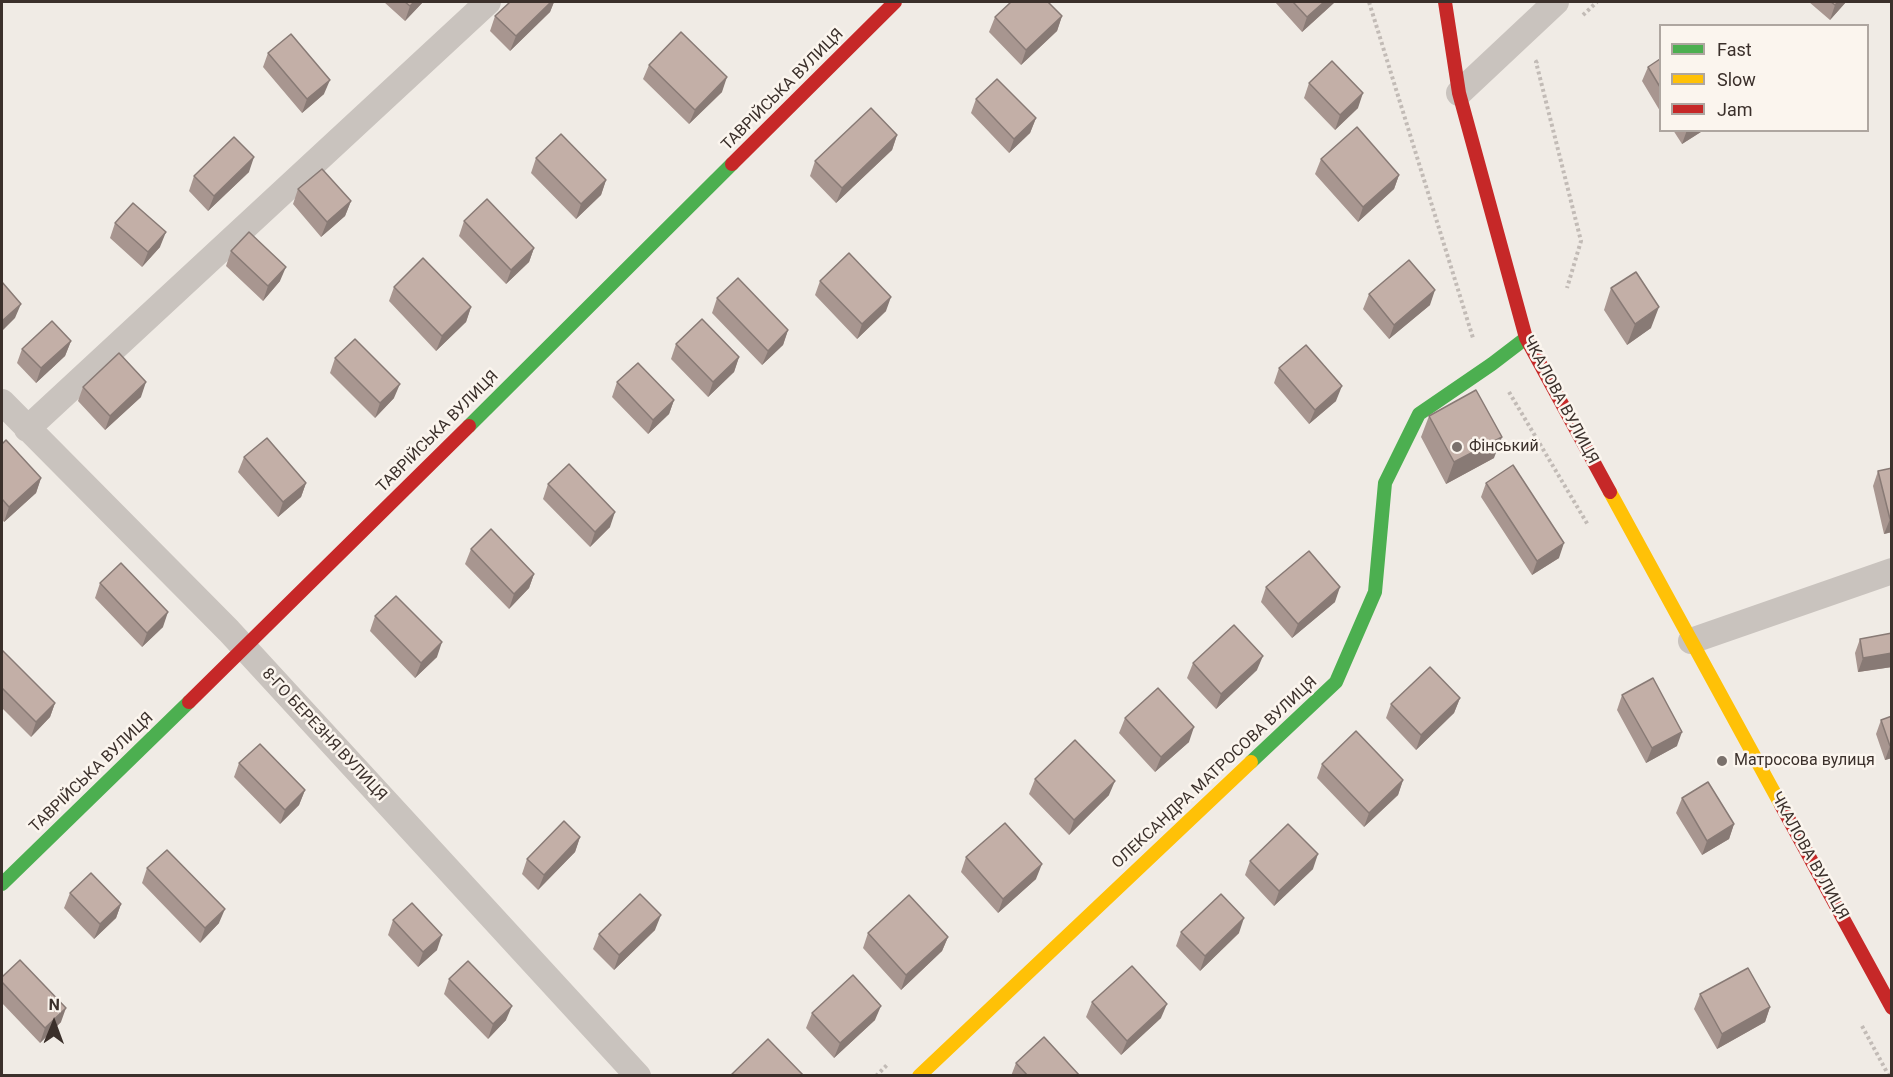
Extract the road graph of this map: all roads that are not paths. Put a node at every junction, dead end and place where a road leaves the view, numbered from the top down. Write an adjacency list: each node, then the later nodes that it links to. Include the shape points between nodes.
1 (488, 2): 8 (street)
2 (895, 2): 11 (street, ТАВРІЙСЬКА ВУЛИЦЯ)
3 (1445, 2): 5 (street, ЧКАЛОВА ВУЛИЦЯ)
4 (1556, 2): 5 (street)
5 (1459, 93): 6 (street, ЧКАЛОВА ВУЛИЦЯ)
6 (1526, 338): 10 (street, ЧКАЛОВА ВУЛИЦЯ); 15 (street, ОЛЕКСАНДРА МАТРОСОВА ВУЛИЦЯ, via 1419,414 1385,483 1375,592 1336,682)
7 (2, 402): 8 (street, 8-ГО БЕРЕЗНЯ ВУЛИЦЯ)
8 (27, 429): 11 (street, 8-ГО БЕРЕЗНЯ ВУЛИЦЯ)
9 (1892, 571): 10 (street)
10 (1691, 641): 13 (street, ЧКАЛОВА ВУЛИЦЯ)
11 (245, 648): 12 (street, ТАВРІЙСЬКА ВУЛИЦЯ); 14 (street, 8-ГО БЕРЕЗНЯ ВУЛИЦЯ)
12 (2, 884)
13 (1892, 1008)
14 (638, 1076)
15 (919, 1076)

